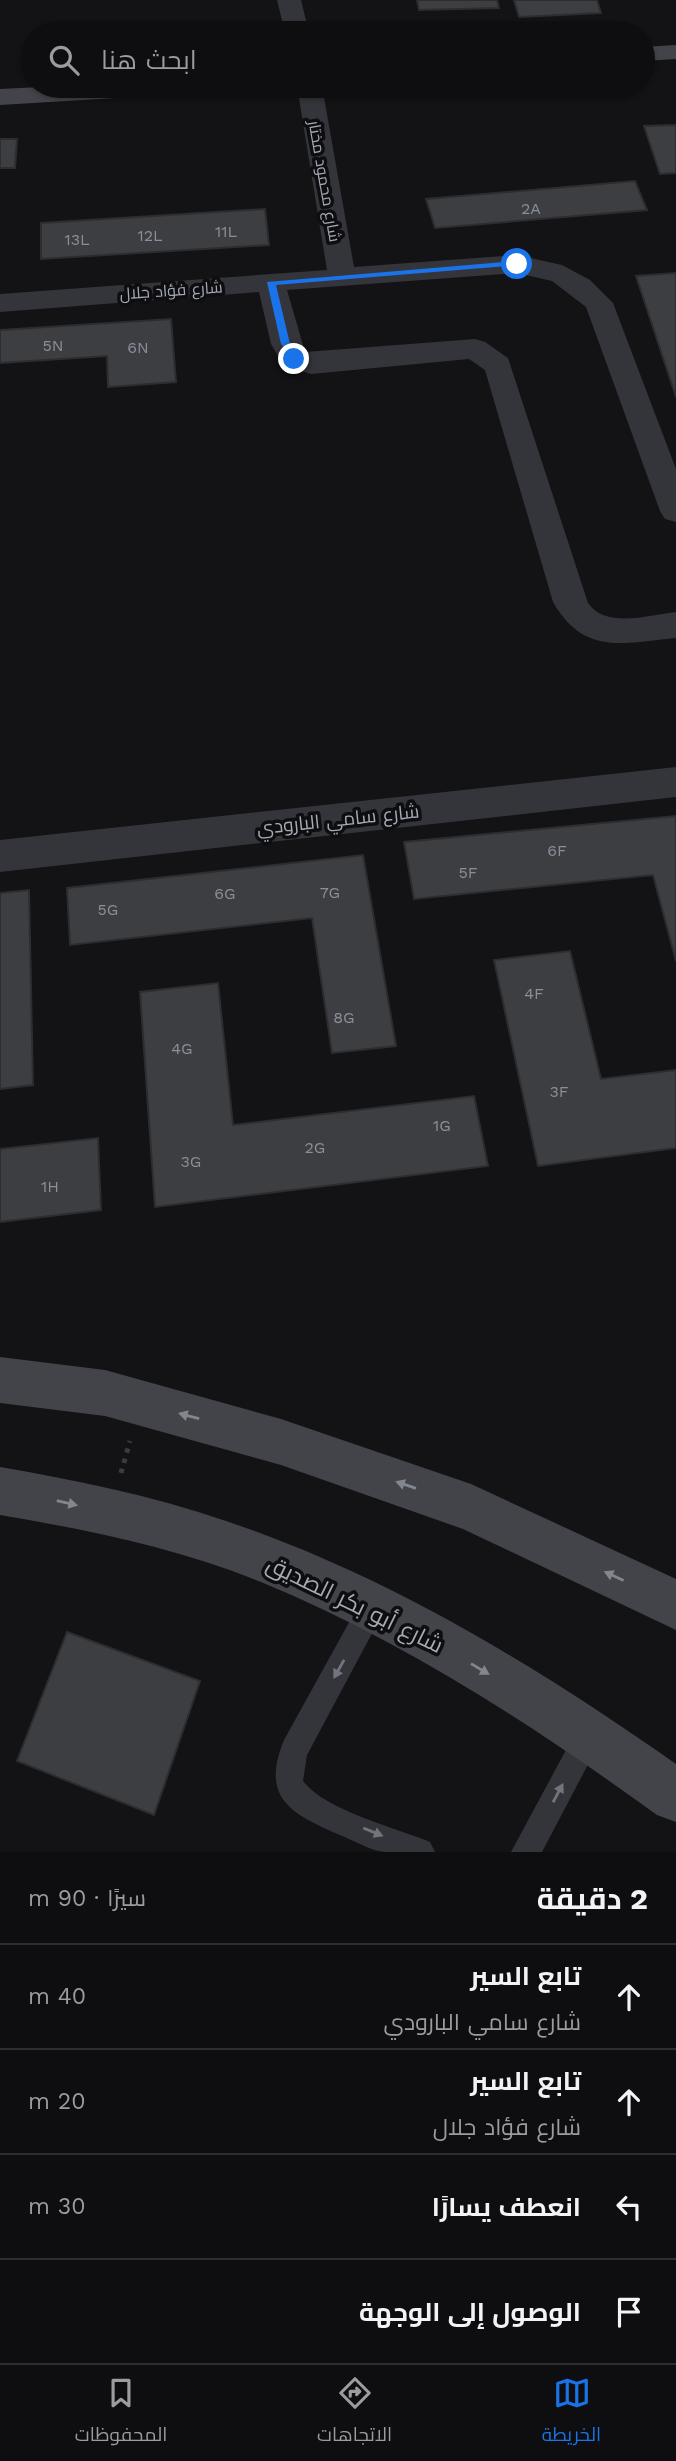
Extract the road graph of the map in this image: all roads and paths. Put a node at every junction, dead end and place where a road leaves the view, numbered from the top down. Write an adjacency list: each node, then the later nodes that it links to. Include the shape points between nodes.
1 (289, 0): 2 (street)
2 (294, 21)
3 (676, 52): 4 (street)
4 (655, 53)
5 (21, 96): 6 (street)
6 (0, 97)
7 (311, 98): 8 (street, شارع محمود مختار)
8 (342, 277): 9 (street, شارع فؤاد جلال); 11 (street, via 517,264 547,267 578,282 599,303)
9 (271, 282): 10 (street, شارع فؤاد جلال); 12 (street, via 286,344 294,359 302,362 475,349 487,355 498,365 570,601 581,619 609,629)
10 (0, 303)
11 (676, 511)
12 (676, 625)
13 (676, 782): 14 (street, شارع سامي البارودي)
14 (0, 856)
15 (0, 1380): 16 (street, via 105,1393)
16 (140, 1403): 18 (path); 19 (street, one-way to 16, via 471,1508 281,1442)
17 (0, 1492): 18 (street, شارع أبو بكر الصديق, one-way to 18)
18 (110, 1513): 20 (street, شارع أبو بكر الصديق, via 257,1556)
19 (676, 1605)
20 (372, 1609): 21 (street, شارع أبو بكر الصديق, one-way to 21); 23 (lane, one-way to 23, via 294,1749 287,1771 293,1793 309,1806)
21 (590, 1734): 22 (street, شارع أبو بكر الصديق); 24 (lane, one-way to 21)
22 (676, 1796)
23 (420, 1852)
24 (526, 1852)

